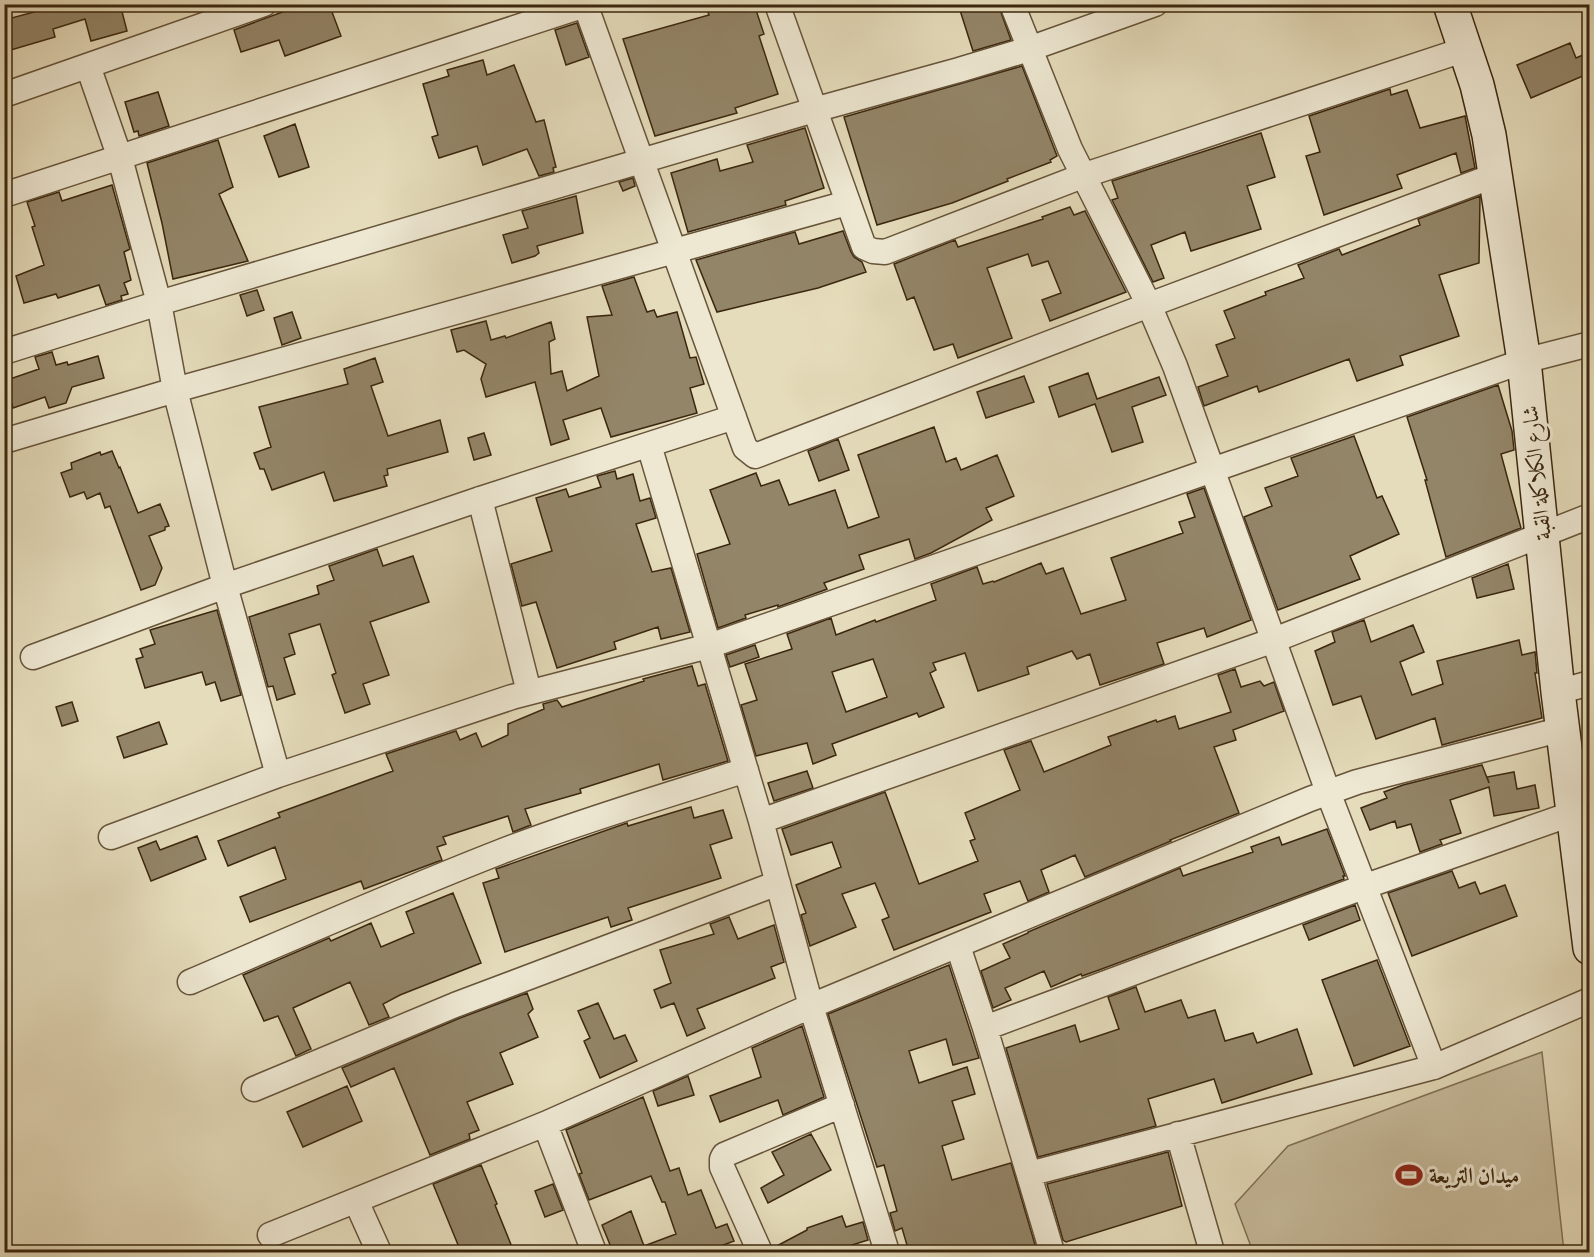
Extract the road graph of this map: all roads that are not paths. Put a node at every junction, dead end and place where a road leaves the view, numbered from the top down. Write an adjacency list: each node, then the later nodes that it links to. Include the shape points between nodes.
1 (264, 4): 9 (street)
2 (777, 4): 11 (street)
3 (1012, 4): 8 (street)
4 (1155, 4): 8 (street)
5 (1450, 4): 7 (street, شارع الكلاكلة القبة)
6 (586, 5): 12 (street); 13 (street)
7 (1466, 48): 14 (street); 15 (street, شارع الكلاكلة القبة)
8 (1029, 49): 11 (street); 14 (street, via 1070,149)
9 (87, 66): 10 (street); 12 (street)
10 (4, 95)
11 (814, 110): 13 (street); 17 (street)
12 (120, 158): 16 (street); 19 (street)
13 (640, 162): 18 (street); 19 (street)
14 (1085, 175): 17 (street, via 885,252 864,247); 20 (street)
15 (1496, 176): 20 (street); 23 (street, شارع الكلاكلة القبة)
16 (4, 195)
17 (847, 203): 18 (street)
18 (674, 252): 24 (street); 25 (street)
19 (159, 303): 22 (street); 24 (street)
20 (1149, 305): 25 (street, via 755,456 745,448); 28 (street)
21 (1590, 344): 23 (street)
22 (4, 352)
23 (1524, 361): 28 (street); 31 (street, شارع الكلاكلة القبة)
24 (175, 390): 26 (street); 32 (street)
25 (734, 417): 27 (street)
26 (4, 441)
27 (649, 445): 29 (street); 34 (street)
28 (1213, 471): 33 (street); 34 (street)
29 (480, 499): 32 (street); 37 (street)
30 (1590, 516): 31 (street)
31 (1543, 534): 33 (street); 38 (street, شارع الكلاكلة القبة)
32 (225, 586): 35 (street); 41 (street)
33 (1274, 640): 42 (street); 43 (street)
34 (709, 646): 37 (street); 40 (street)
35 (33, 657)
36 (1590, 683): 38 (street)
37 (529, 692): 41 (street)
38 (1558, 692): 39 (street, شارع الكلاكلة القبة)
39 (1563, 729): 42 (street); 44 (street, شارع الكلاكلة القبة)
40 (746, 771): 43 (street); 50 (street, via 501,852)
41 (278, 775): 45 (street)
42 (1328, 792): 47 (street); 48 (street)
43 (761, 821): 46 (street)
44 (1580, 825): 47 (street); 49 (street, شارع الكلاكلة القبة)
45 (111, 837)
46 (778, 883): 52 (street); 55 (street, via 466,1001)
47 (1366, 886): 53 (street); 54 (street)
48 (958, 946): 52 (street); 53 (street)
49 (1590, 948)
50 (190, 982)
51 (1590, 1000): 54 (street)
52 (811, 1006): 56 (street); 57 (street)
53 (985, 1028): 59 (street)
54 (1434, 1067): 58 (street)
55 (254, 1089)
56 (842, 1105): 64 (street, via 724,1155 722,1167); 65 (street)
57 (545, 1124): 60 (street); 63 (street)
58 (1178, 1134): 59 (street); 67 (street)
59 (1029, 1174): 66 (street)
60 (356, 1201): 61 (street); 62 (street)
61 (270, 1235)
62 (378, 1252)
63 (594, 1252)
64 (760, 1252)
65 (887, 1252)
66 (1052, 1252)
67 (1212, 1252)

